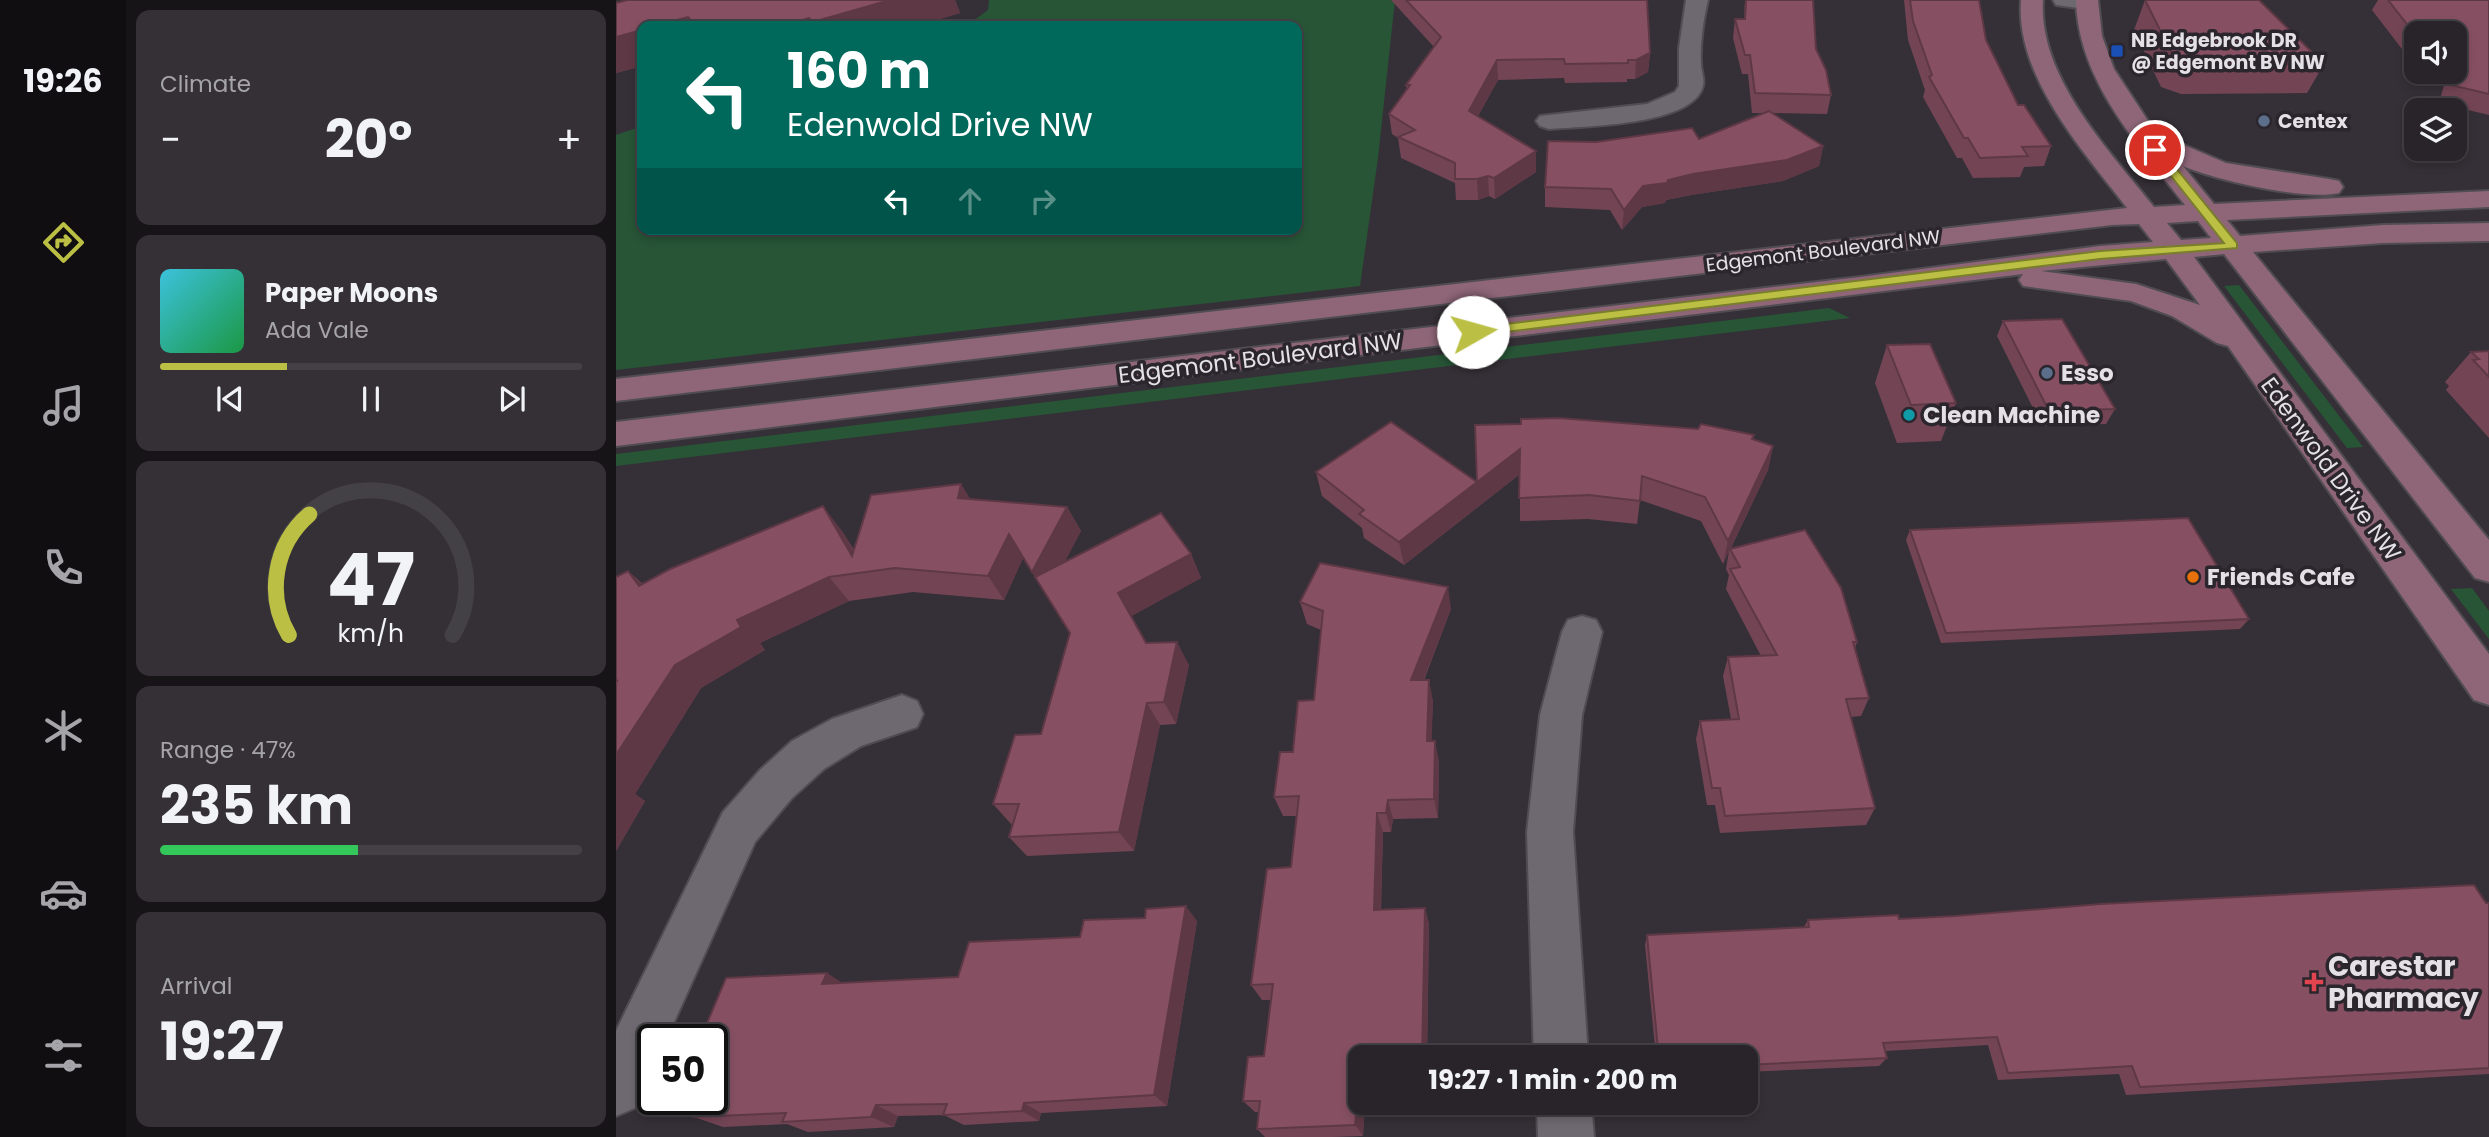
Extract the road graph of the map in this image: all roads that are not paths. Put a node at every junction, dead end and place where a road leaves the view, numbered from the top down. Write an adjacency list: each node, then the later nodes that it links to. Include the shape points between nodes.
1 (1697, 0): 4 (street, via 1690,44 1691,86 1685,97 1647,111)
2 (2032, 0): 9 (main road, Edenwold Drive NW, via 2041,63 2094,148)
3 (2079, 1): 5 (main road, via 2103,72)
4 (1549, 121)
5 (2140, 130): 7 (main road, via 2171,151 2220,171); 8 (main road)
6 (2489, 199): 7 (main road, Edgemont Boulevard NW)
7 (2435, 200): 8 (main road, Edgemont Boulevard NW)
8 (2205, 212): 9 (main road, Edgemont Boulevard NW); 11 (main road)
9 (2149, 216): 12 (main road, Edenwold Drive NW); 15 (main road, Edgemont Boulevard NW)
10 (2489, 232): 11 (main road, Edgemont Boulevard NW, via 2383,234)
11 (2233, 246): 12 (main road, Edgemont Boulevard NW); 17 (main road)
12 (2174, 249): 13 (main road, Edgemont Boulevard NW); 14 (main road, Edenwold Drive NW)
13 (1960, 274): 14 (main road, via 2137,292 2202,318); 16 (main road, Edgemont Boulevard NW)
14 (2246, 351): 19 (main road, Edenwold Drive NW)
15 (616, 390)
16 (616, 434)
17 (2489, 567)
18 (1582, 632): 21 (street, via 1561,715 1550,832)
19 (2489, 687)
20 (902, 714): 22 (street, via 847,732 808,755 739,827)
21 (1560, 1045)
22 (616, 1089)
23 (1565, 1115): 24 (street)
24 (1566, 1137)

